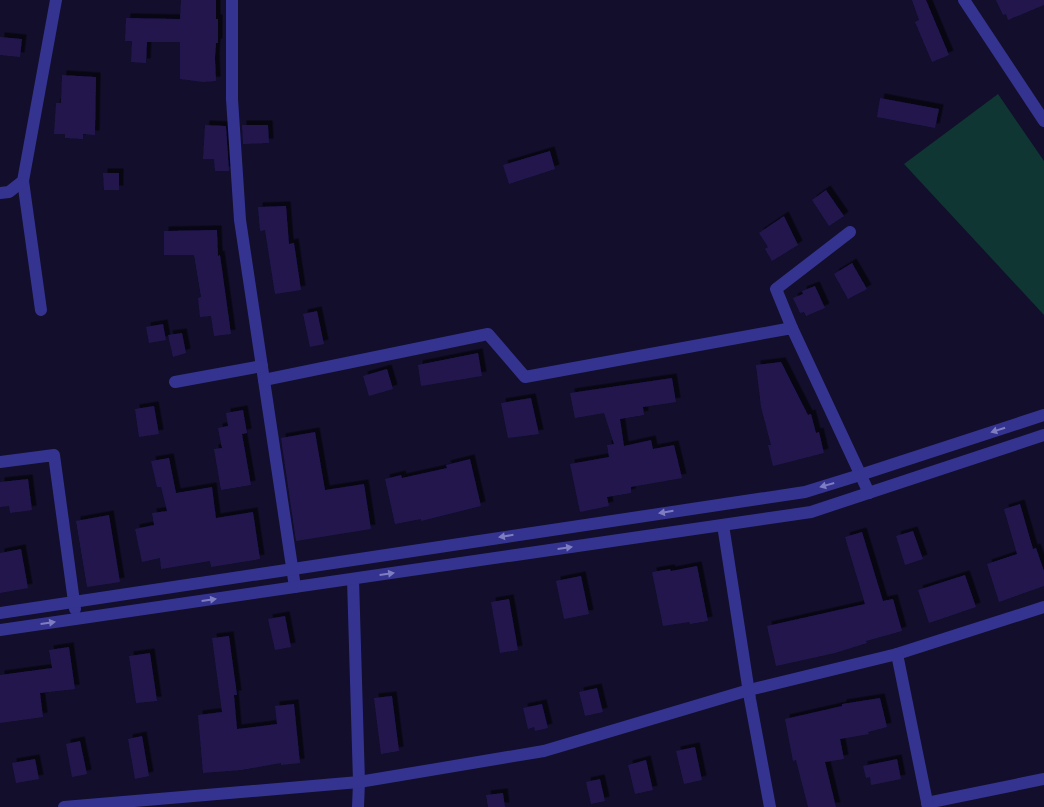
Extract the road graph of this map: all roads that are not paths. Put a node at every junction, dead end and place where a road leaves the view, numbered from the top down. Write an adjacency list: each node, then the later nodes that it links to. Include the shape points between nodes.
1 (56, 0): 5 (street)
2 (232, 0): 10 (street, via 232,99 240,220)
3 (964, 0): 4 (street)
4 (1044, 121)
5 (23, 181): 6 (street, via 9,192); 8 (street)
6 (0, 194)
7 (850, 232): 9 (street, via 776,289)
8 (41, 310)
9 (792, 328): 11 (street, via 525,377 488,334); 16 (street)
10 (262, 366): 11 (street); 12 (street)
11 (264, 380): 19 (street)
12 (175, 382)
13 (1044, 414): 16 (street, one-way to 16)
14 (1044, 435): 17 (street)
15 (0, 462): 22 (street, via 54,455)
16 (860, 475): 17 (street); 19 (street, one-way to 19, via 805,492)
17 (869, 494): 18 (street, via 811,512)
18 (723, 525): 20 (street, one-way to 18); 28 (street)
19 (292, 568): 21 (street); 22 (street)
20 (353, 579): 21 (street); 30 (street)
21 (295, 587): 25 (street, one-way to 21)
22 (74, 601): 24 (street); 25 (street)
23 (1044, 607): 27 (street)
24 (0, 613)
25 (76, 619): 26 (street, one-way to 25)
26 (0, 630)
27 (897, 654): 28 (street); 31 (street)
28 (749, 690): 30 (street, via 544,752); 34 (street)
29 (1044, 779): 31 (street)
30 (359, 782): 32 (street); 33 (street)
31 (928, 805)
32 (64, 807)
33 (358, 807)
34 (770, 807)

